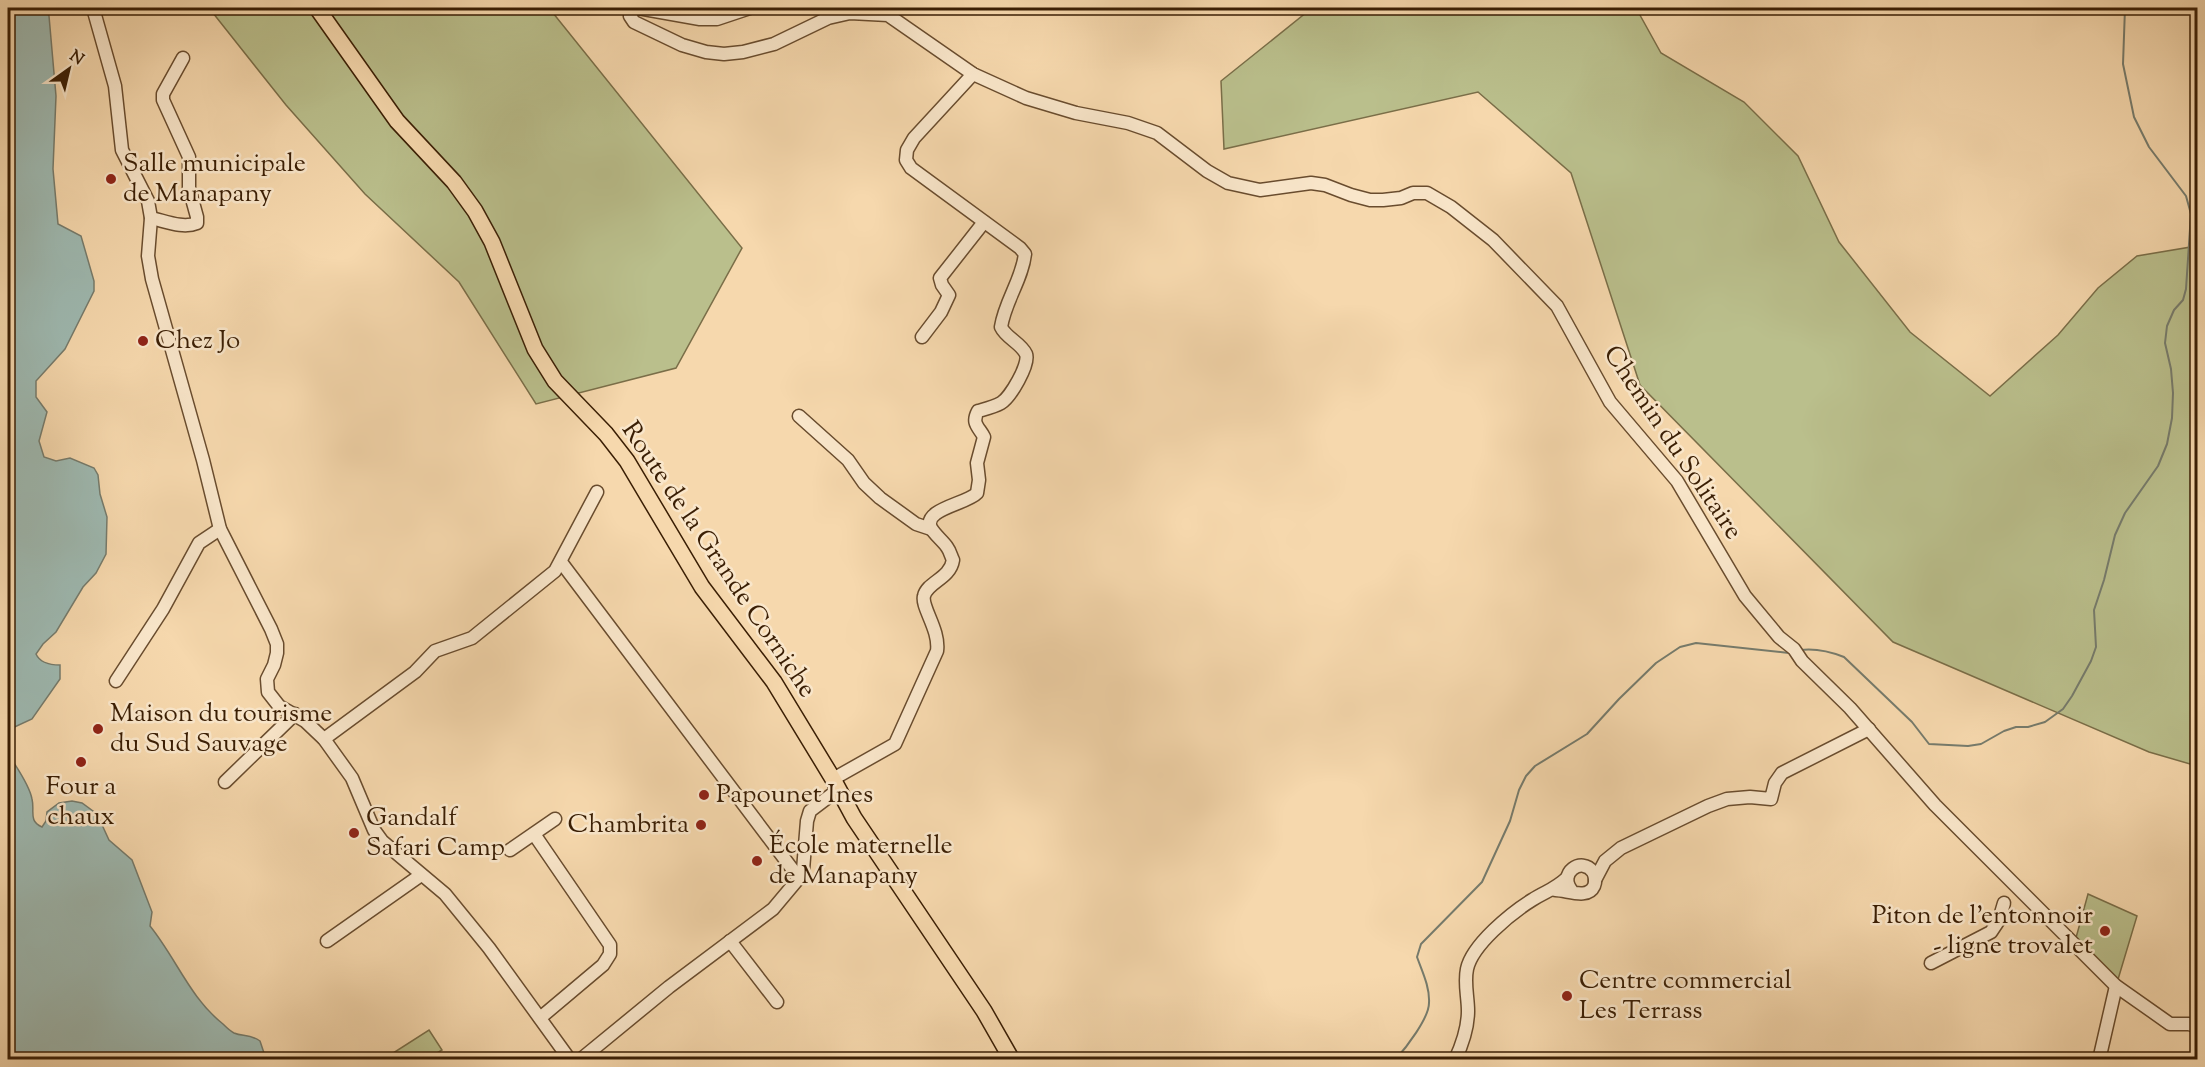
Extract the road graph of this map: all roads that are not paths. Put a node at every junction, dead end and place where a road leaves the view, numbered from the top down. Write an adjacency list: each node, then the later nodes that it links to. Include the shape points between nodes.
1 (93, 8): 7 (street, via 115,86 122,150 148,201)
2 (317, 8): 20 (main road, Route de la Grande Corniche, via 397,121 454,182 475,211 492,242 535,349 555,381 627,461 702,587 774,682)
3 (636, 8): 4 (street, via 700,19 717,19); 6 (street, Chemin du Solitaire, via 630,16 634,22 682,45 724,54 774,44 828,18 850,13 888,15)
4 (750, 8)
5 (183, 58): 7 (street, via 163,100 189,157 189,188 197,223 179,225)
6 (973, 74): 8 (street, via 914,138 906,160 911,168); 17 (street, Chemin du Solitaire, via 1026,98 1157,133 1228,183 1260,190 1311,183 1370,200 1426,193 1451,207 1493,240 1557,306 1610,402 1677,481 1745,596 1779,637)
7 (152, 218): 12 (street, via 148,256 152,279)
8 (984, 222): 9 (street, via 940,278 949,295); 13 (street, via 1025,255 1001,327 1021,348 1027,362 1007,398 978,411 975,418 984,437 977,463 977,493 967,501 936,512)
9 (922, 337)
10 (799, 416): 13 (street, via 848,460 880,498 916,524)
11 (597, 492): 14 (street)
12 (220, 529): 15 (street, via 199,543 163,609); 16 (street, via 276,644 274,665 267,679 268,692 279,706)
13 (931, 529): 20 (street, via 953,560 949,573 924,597 937,634 937,651 895,744)
14 (561, 562): 18 (street, via 472,638 435,651 415,672); 27 (street)
15 (116, 681)
16 (295, 714): 18 (street); 19 (street)
17 (1869, 729): 24 (street, via 1782,772 1771,798 1726,799 1621,848); 36 (street, Chemin du Solitaire, via 1942,812)
18 (324, 739): 26 (street, via 352,778 374,830)
19 (225, 782)
20 (836, 784): 27 (street, via 810,811); 42 (main road, Route de la Grande Corniche, via 854,818)
21 (555, 819): 22 (street)
22 (534, 834): 23 (street); 38 (street, via 610,945 603,965)
23 (510, 850)
24 (1605, 861): 25 (street); 29 (street)
25 (1584, 866): 28 (street, via 1575,867); 29 (street, via 1592,871)
26 (421, 875): 34 (street); 38 (street, via 445,894)
27 (799, 878): 33 (street, via 773,909)
28 (1567, 878): 30 (street); 31 (street)
29 (1595, 880): 31 (street, via 1589,892)
30 (1554, 890): 31 (street); 43 (street, via 1522,906 1473,955 1466,971 1467,1024)
31 (1572, 891)
32 (2004, 903): 35 (street, via 1991,932)
33 (730, 941): 37 (street); 41 (street)
34 (327, 942)
35 (1931, 963)
36 (2116, 986): 39 (street, Chemin du Solitaire, via 2170,1024); 44 (street)
37 (777, 1002)
38 (540, 1018): 40 (street)
39 (2198, 1027)
40 (570, 1059)
41 (580, 1059)
42 (1012, 1059)
43 (1455, 1059)
44 (2099, 1059)

